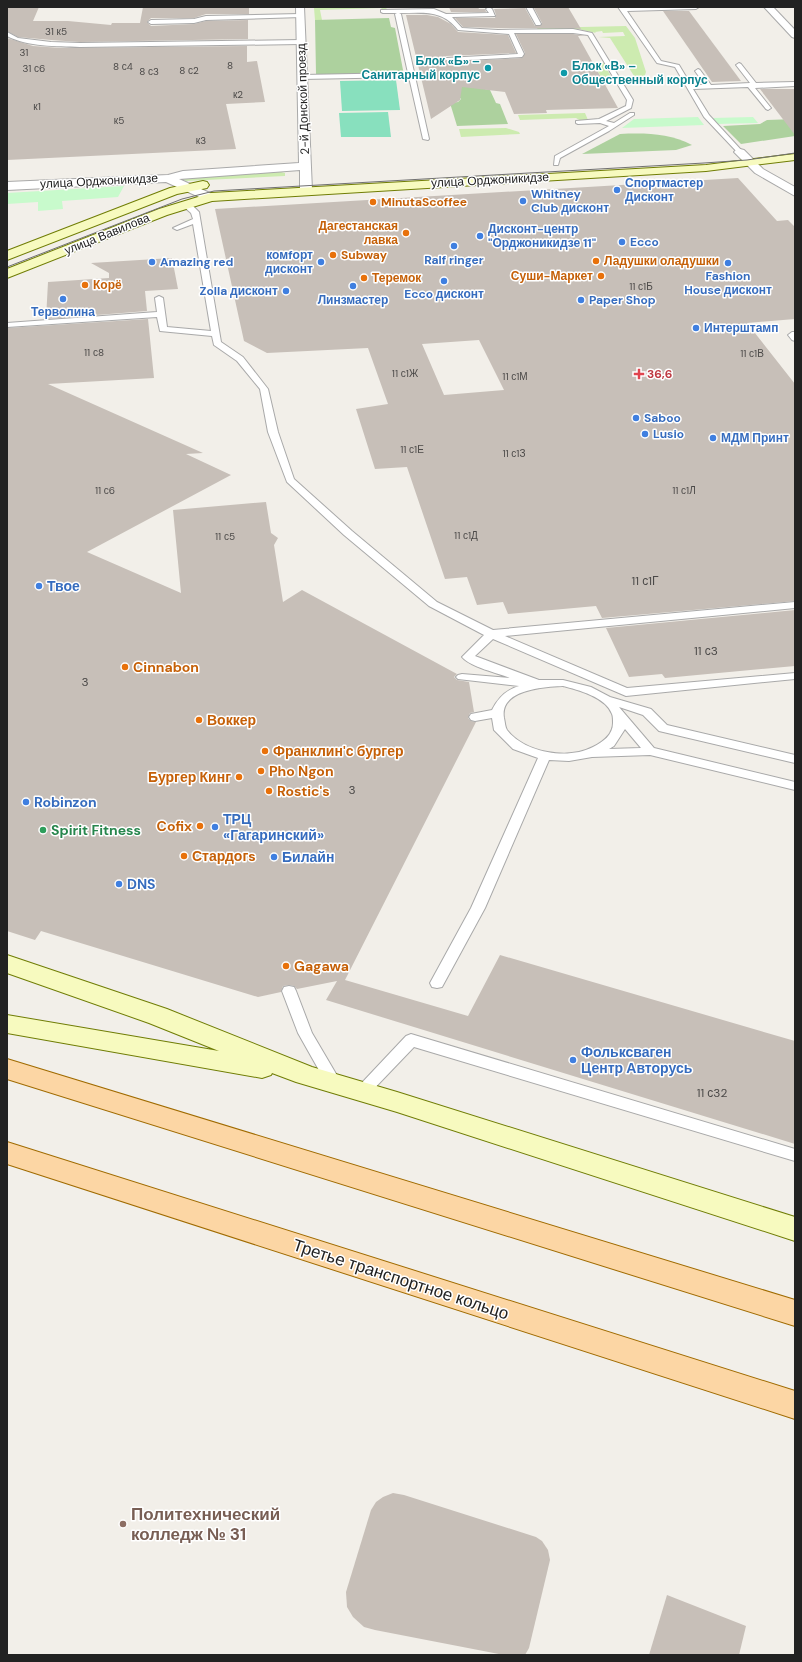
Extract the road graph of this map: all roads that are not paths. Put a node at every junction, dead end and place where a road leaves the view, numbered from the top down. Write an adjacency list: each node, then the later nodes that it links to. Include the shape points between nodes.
1 (529, 7): 13 (lane)
2 (696, 7): 4 (lane)
3 (768, 7): 16 (street)
4 (655, 8): 7 (lane)
5 (416, 9): 8 (lane); 11 (lane, via 434,11)
6 (489, 9): 11 (lane, via 493,15)
7 (622, 9): 25 (lane, via 659,62 677,66)
8 (383, 11)
9 (300, 12): 12 (lane); 17 (street, 2-й Донской проезд)
10 (398, 14): 21 (lane)
11 (446, 16): 14 (lane, via 464,30)
12 (151, 22)
13 (538, 24)
14 (511, 32): 18 (lane, via 520,56); 29 (lane, via 573,31 591,35 631,102 629,107)
15 (7, 34): 17 (lane, via 17,39 80,45)
16 (795, 35)
17 (301, 42): 22 (street, 2-й Донской проезд)
18 (448, 59)
19 (739, 65): 24 (lane)
20 (698, 71): 26 (lane)
21 (411, 75): 22 (lane); 32 (lane)
22 (302, 77): 40 (street, 2-й Донской проезд)
23 (795, 84): 24 (lane)
24 (752, 86): 26 (lane); 27 (lane)
25 (690, 87): 26 (lane); 34 (lane, via 706,116)
26 (710, 87)
27 (768, 108)
28 (632, 114): 31 (lane)
29 (600, 121): 30 (lane); 31 (lane)
30 (578, 122)
31 (614, 125): 38 (lane, via 557,157)
32 (426, 138)
33 (753, 151): 34 (main road)
34 (740, 152): 35 (main road); 39 (street)
35 (725, 154)
36 (795, 157): 39 (main road, улица Орджоникидзе)
37 (571, 163): 38 (main road, улица Орджоникидзе)
38 (552, 164)
39 (751, 164): 48 (main road, улица Орджоникидзе); 49 (street)
40 (305, 166): 42 (street, via 190,173); 43 (street, 2-й Донской проезд)
41 (321, 177): 43 (main road)
42 (168, 178): 46 (street, улица Орджоникидзе); 47 (street, улица Орджоникидзе)
43 (305, 178): 44 (main road); 48 (street, 2-й Донской проезд)
44 (291, 179)
45 (212, 184): 47 (main road)
46 (7, 186)
47 (188, 188): 50 (street, улица Орджоникидзе); 54 (main road, улица Вавилова, via 174,191)
48 (306, 190): 50 (main road, улица Орджоникидзе)
49 (795, 192)
50 (208, 197): 51 (main road, улица Вавилова)
51 (186, 204): 52 (lane, via 194,210); 55 (main road, улица Вавилова)
52 (196, 220): 53 (lane); 59 (lane)
53 (177, 228)
54 (7, 256)
55 (7, 274)
56 (159, 298): 57 (lane)
57 (161, 314): 58 (lane); 59 (lane, via 163,330)
58 (7, 324)
59 (215, 334): 63 (lane, via 217,343 240,359 264,390 273,432 290,480 348,533 433,604)
60 (795, 335): 61 (lane, via 792,335)
61 (795, 338)
62 (795, 605): 63 (lane)
63 (491, 634): 64 (lane, via 626,692); 66 (lane, via 468,657)
64 (795, 676)
65 (462, 677): 66 (lane)
66 (538, 684): 67 (lane, via 563,683 587,689); 68 (lane, via 517,690 503,700)
67 (606, 699): 69 (lane); 74 (lane, via 647,712 663,728)
68 (496, 713): 70 (lane); 73 (lane, via 500,730 512,741 518,746)
69 (618, 713): 71 (lane); 72 (lane, via 619,728 610,743)
70 (475, 717)
71 (650, 751): 72 (lane); 75 (lane)
72 (591, 753): 73 (lane, via 568,757)
73 (545, 756): 77 (lane, via 478,908)
74 (795, 758)
75 (795, 786)
76 (7, 964): 81 (main road, via 158,1016)
77 (436, 983)
78 (289, 991): 82 (lane, via 305,1033)
79 (7, 1024): 81 (main road)
80 (7, 1069): 87 (main road)
81 (305, 1075): 82 (main road)
82 (334, 1084): 83 (main road)
83 (362, 1092): 85 (lane, via 411,1040); 86 (main road)
84 (7, 1153): 88 (main road, Третье транспортное кольцо)
85 (795, 1155)
86 (795, 1229)
87 (795, 1313)
88 (795, 1405)

